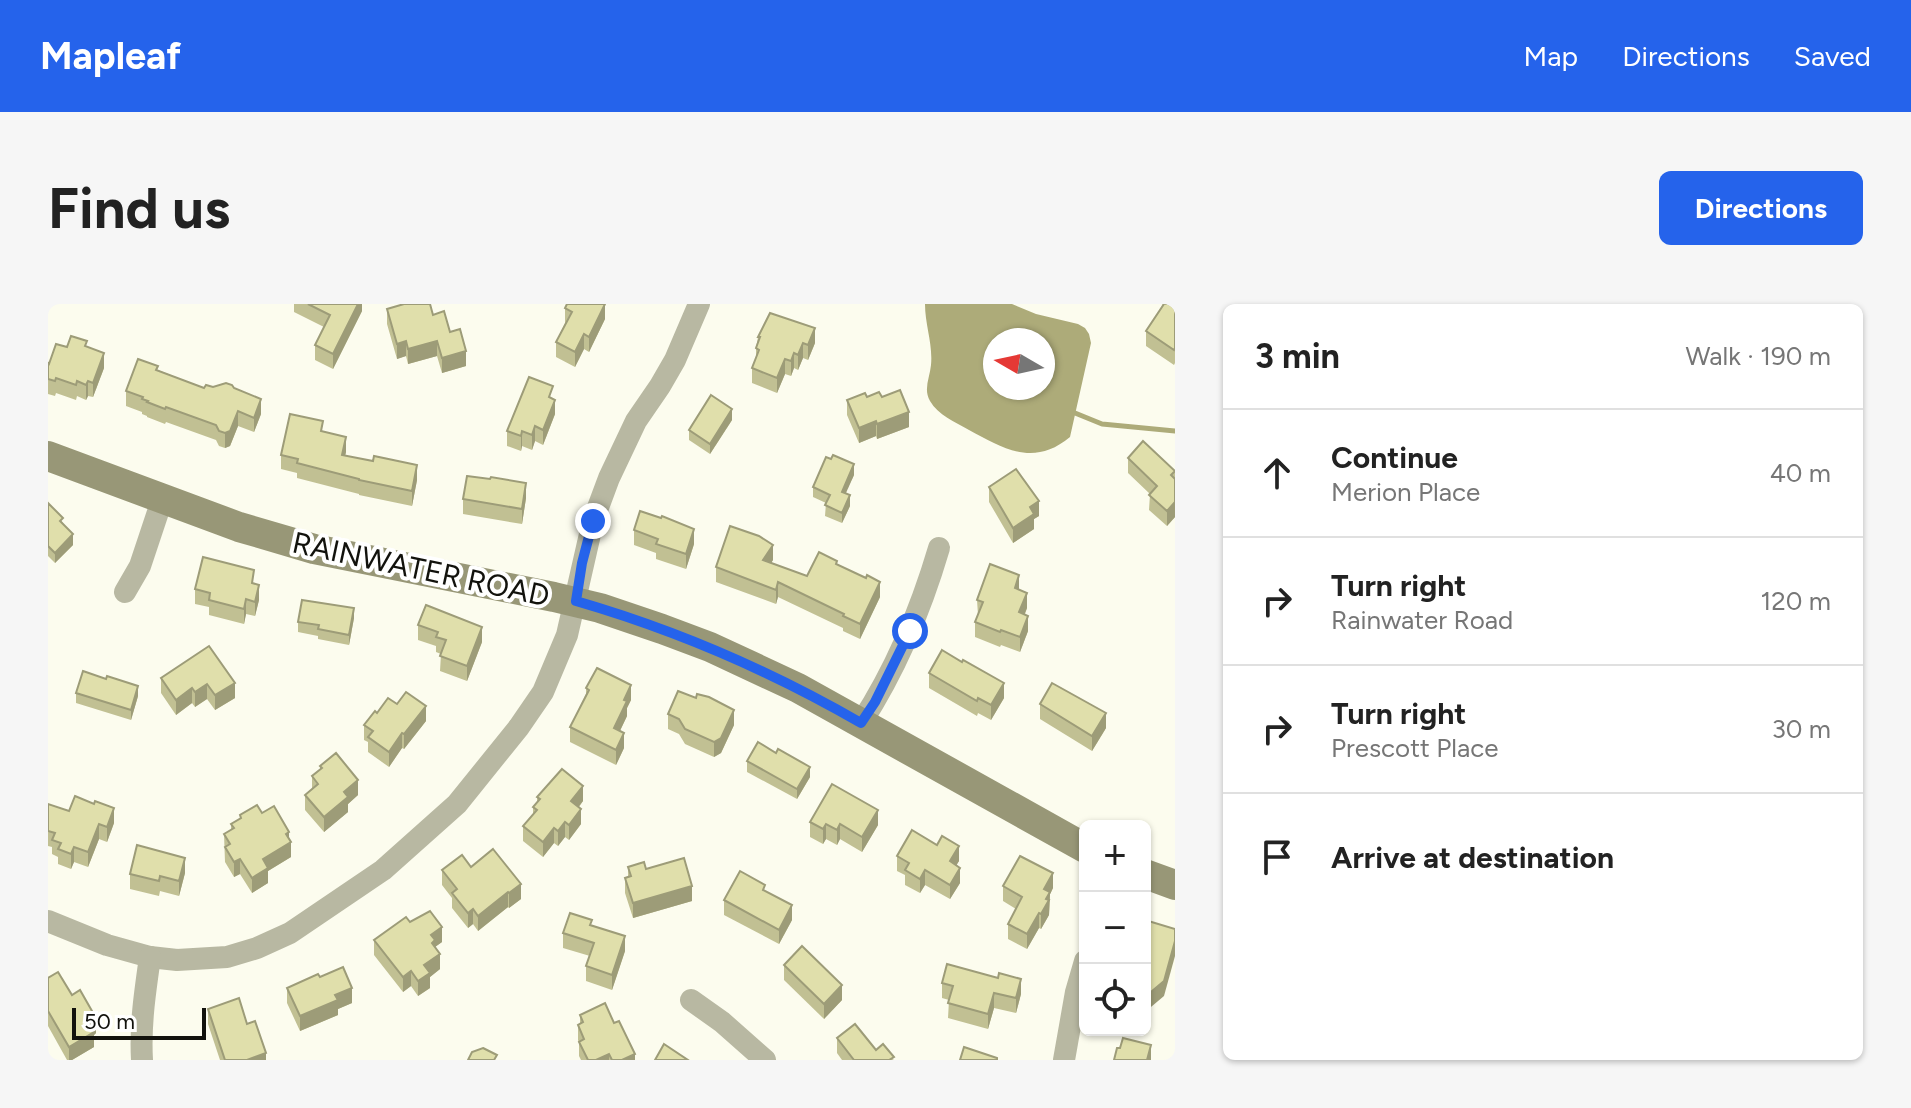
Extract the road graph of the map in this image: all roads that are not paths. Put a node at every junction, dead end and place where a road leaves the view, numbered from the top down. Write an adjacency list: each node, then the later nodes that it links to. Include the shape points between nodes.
1 (699, 304): 6 (street, via 675,360 636,421 609,478 593,521)
2 (48, 456): 3 (street, RAINWATER ROAD)
3 (162, 500): 5 (street, via 140,566); 6 (street, RAINWATER ROAD, via 314,549)
4 (939, 548): 7 (street, via 910,631)
5 (125, 592)
6 (576, 601): 7 (street, RAINWATER ROAD, via 723,653); 12 (street, via 555,666 519,727 457,804 383,870 290,933 257,948 227,957)
7 (861, 723): 8 (street, RAINWATER ROAD)
8 (1079, 845)
9 (1151, 876): 10 (street)
10 (1175, 885)
11 (48, 921): 12 (street)
12 (150, 957): 15 (street)
13 (1084, 964): 17 (street)
14 (691, 1000): 16 (street)
15 (142, 1060)
16 (765, 1060)
17 (1064, 1060)

